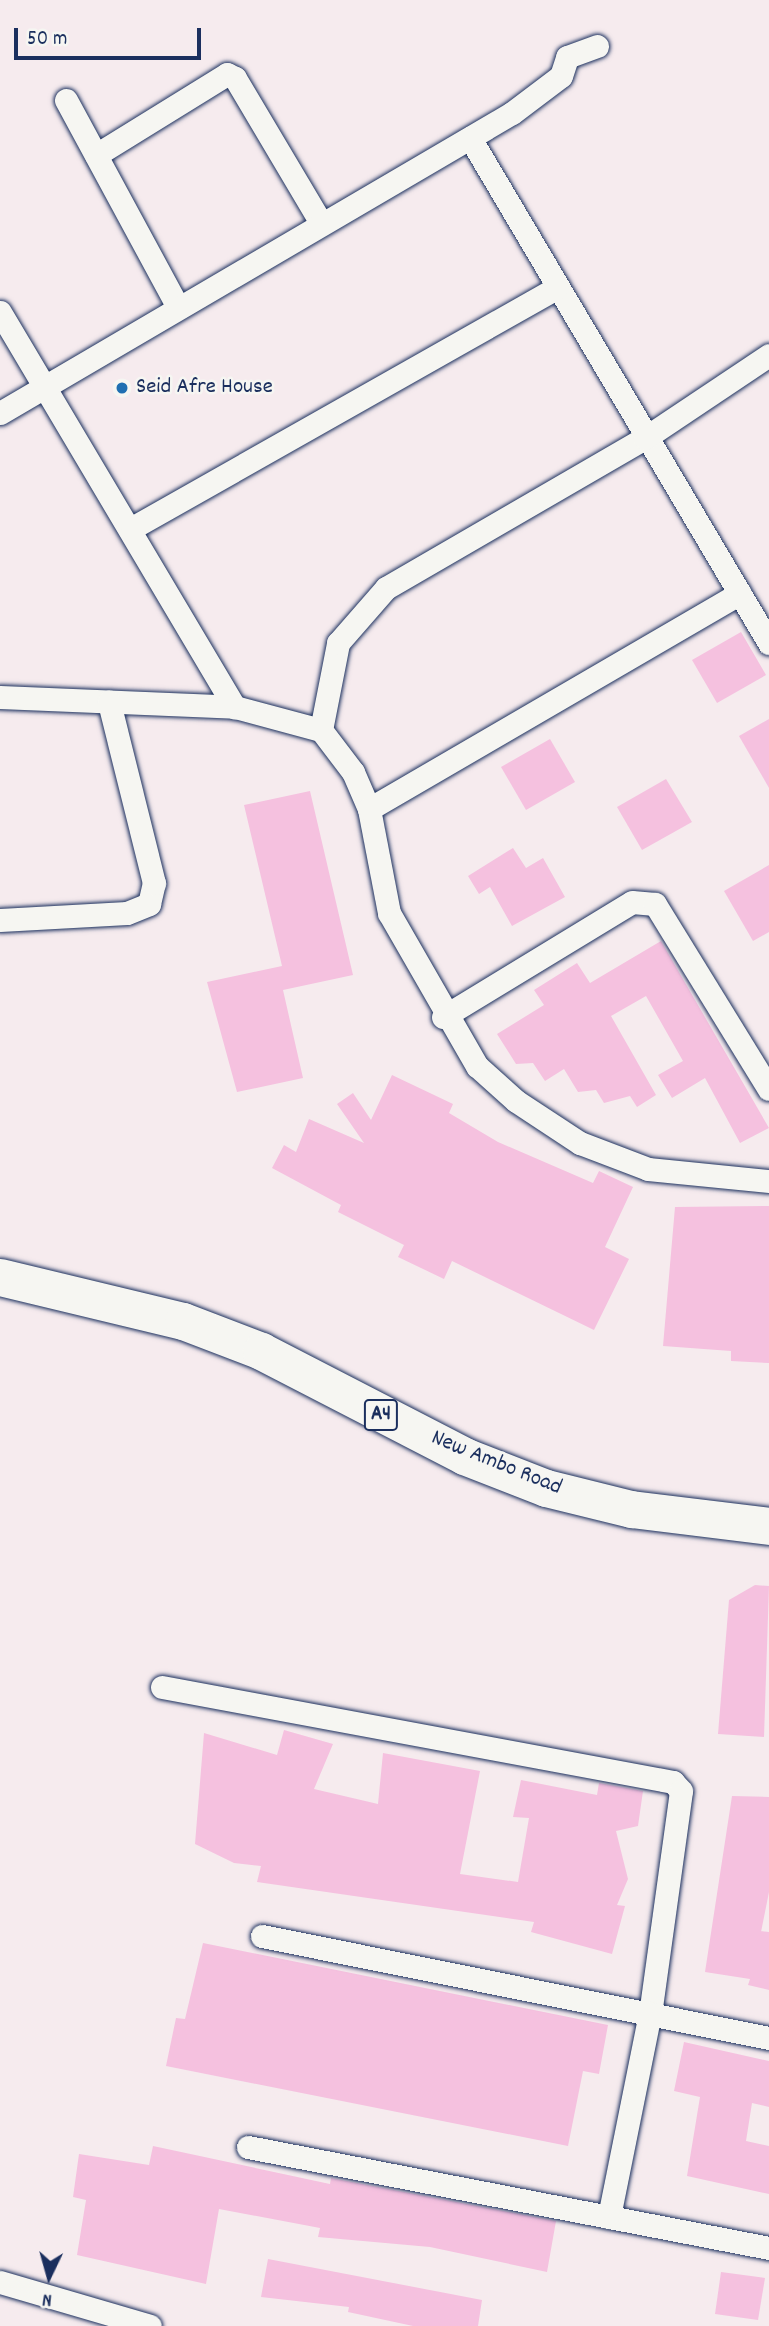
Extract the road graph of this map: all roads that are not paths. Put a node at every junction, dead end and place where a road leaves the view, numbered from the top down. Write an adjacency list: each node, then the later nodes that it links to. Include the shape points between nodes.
1 (597, 46): 3 (street, via 567,57 553,83)
2 (66, 100): 4 (street)
3 (470, 138): 5 (street); 6 (street)
4 (96, 155): 5 (street, via 227,74 235,78); 7 (street)
5 (321, 223): 7 (street)
6 (555, 289): 12 (street); 13 (street)
7 (178, 307): 10 (street)
8 (0, 312): 10 (street)
9 (769, 355): 12 (street)
10 (42, 388): 11 (street); 13 (street)
11 (0, 412)
12 (645, 438): 14 (street); 19 (street, via 386,588 338,643)
13 (132, 528): 18 (street)
14 (740, 593): 15 (street); 20 (street)
15 (769, 643)
16 (0, 697): 17 (street)
17 (109, 702): 18 (street); 21 (street, via 154,883 149,904 127,913)
18 (235, 707): 19 (street)
19 (321, 730): 20 (street, via 353,772)
20 (369, 809): 22 (street, via 389,913)
21 (0, 920)
22 (443, 1017): 23 (street, via 632,902 655,904); 24 (street, via 477,1066 516,1101 580,1143 648,1169)
23 (769, 1089)
24 (769, 1181)
25 (0, 1277): 26 (main road, New Ambo Road / A4, via 183,1321 261,1351 464,1456 546,1488 631,1509)
26 (769, 1526)
27 (162, 1687): 29 (street, via 673,1782 682,1805)
28 (262, 1936): 29 (street)
29 (650, 2013): 30 (street); 32 (street)
30 (769, 2038)
31 (248, 2147): 32 (street)
32 (609, 2217): 33 (street)
33 (769, 2248)
34 (0, 2282): 35 (street)
35 (123, 2323): 36 (street)
36 (150, 2326)

